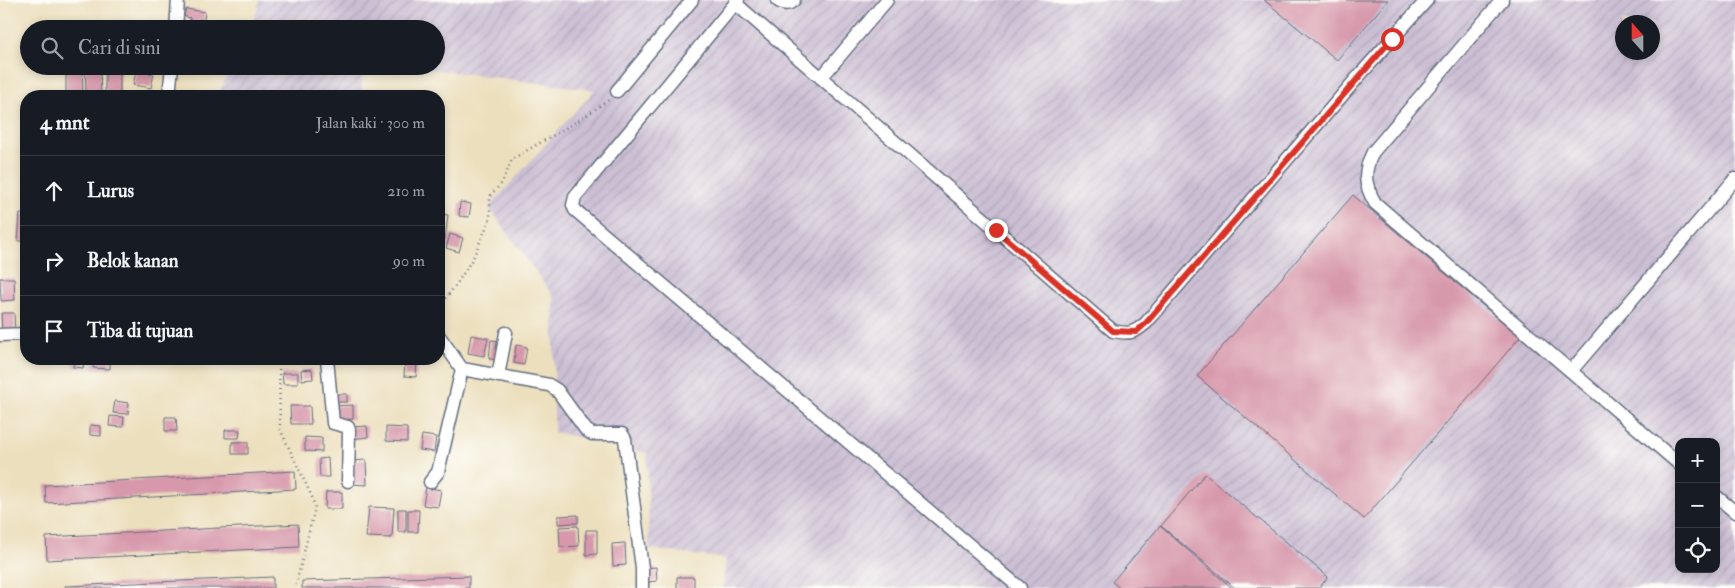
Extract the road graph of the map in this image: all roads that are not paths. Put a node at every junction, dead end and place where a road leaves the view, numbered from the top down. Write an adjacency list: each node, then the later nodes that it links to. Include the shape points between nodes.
1 (178, 0): 9 (street)
2 (692, 0): 13 (street)
3 (777, 0): 4 (street, via 786,4)
4 (794, 0)
5 (887, 0): 11 (street)
6 (1427, 0): 11 (street, via 1136,332 1113,331)
7 (1502, 0): 21 (street, via 1373,152 1365,176 1375,203)
8 (737, 2): 11 (street); 29 (street, via 575,197 575,210)
9 (177, 20)
10 (171, 75): 12 (street)
11 (820, 78)
12 (170, 90)
13 (617, 91)
14 (1735, 179): 21 (street)
15 (506, 333): 22 (street)
16 (20, 334): 17 (street)
17 (0, 335)
18 (445, 344): 20 (street)
19 (328, 365): 24 (street, via 333,423 349,430)
20 (462, 368): 22 (street); 25 (street, via 438,472)
21 (1571, 371): 23 (street)
22 (498, 376): 28 (street, via 549,385 557,390 586,430 592,434 622,434 642,568)
23 (1675, 461)
24 (348, 481)
25 (430, 482)
26 (1720, 499): 27 (street)
27 (1735, 512)
28 (642, 588)
29 (1020, 588)

